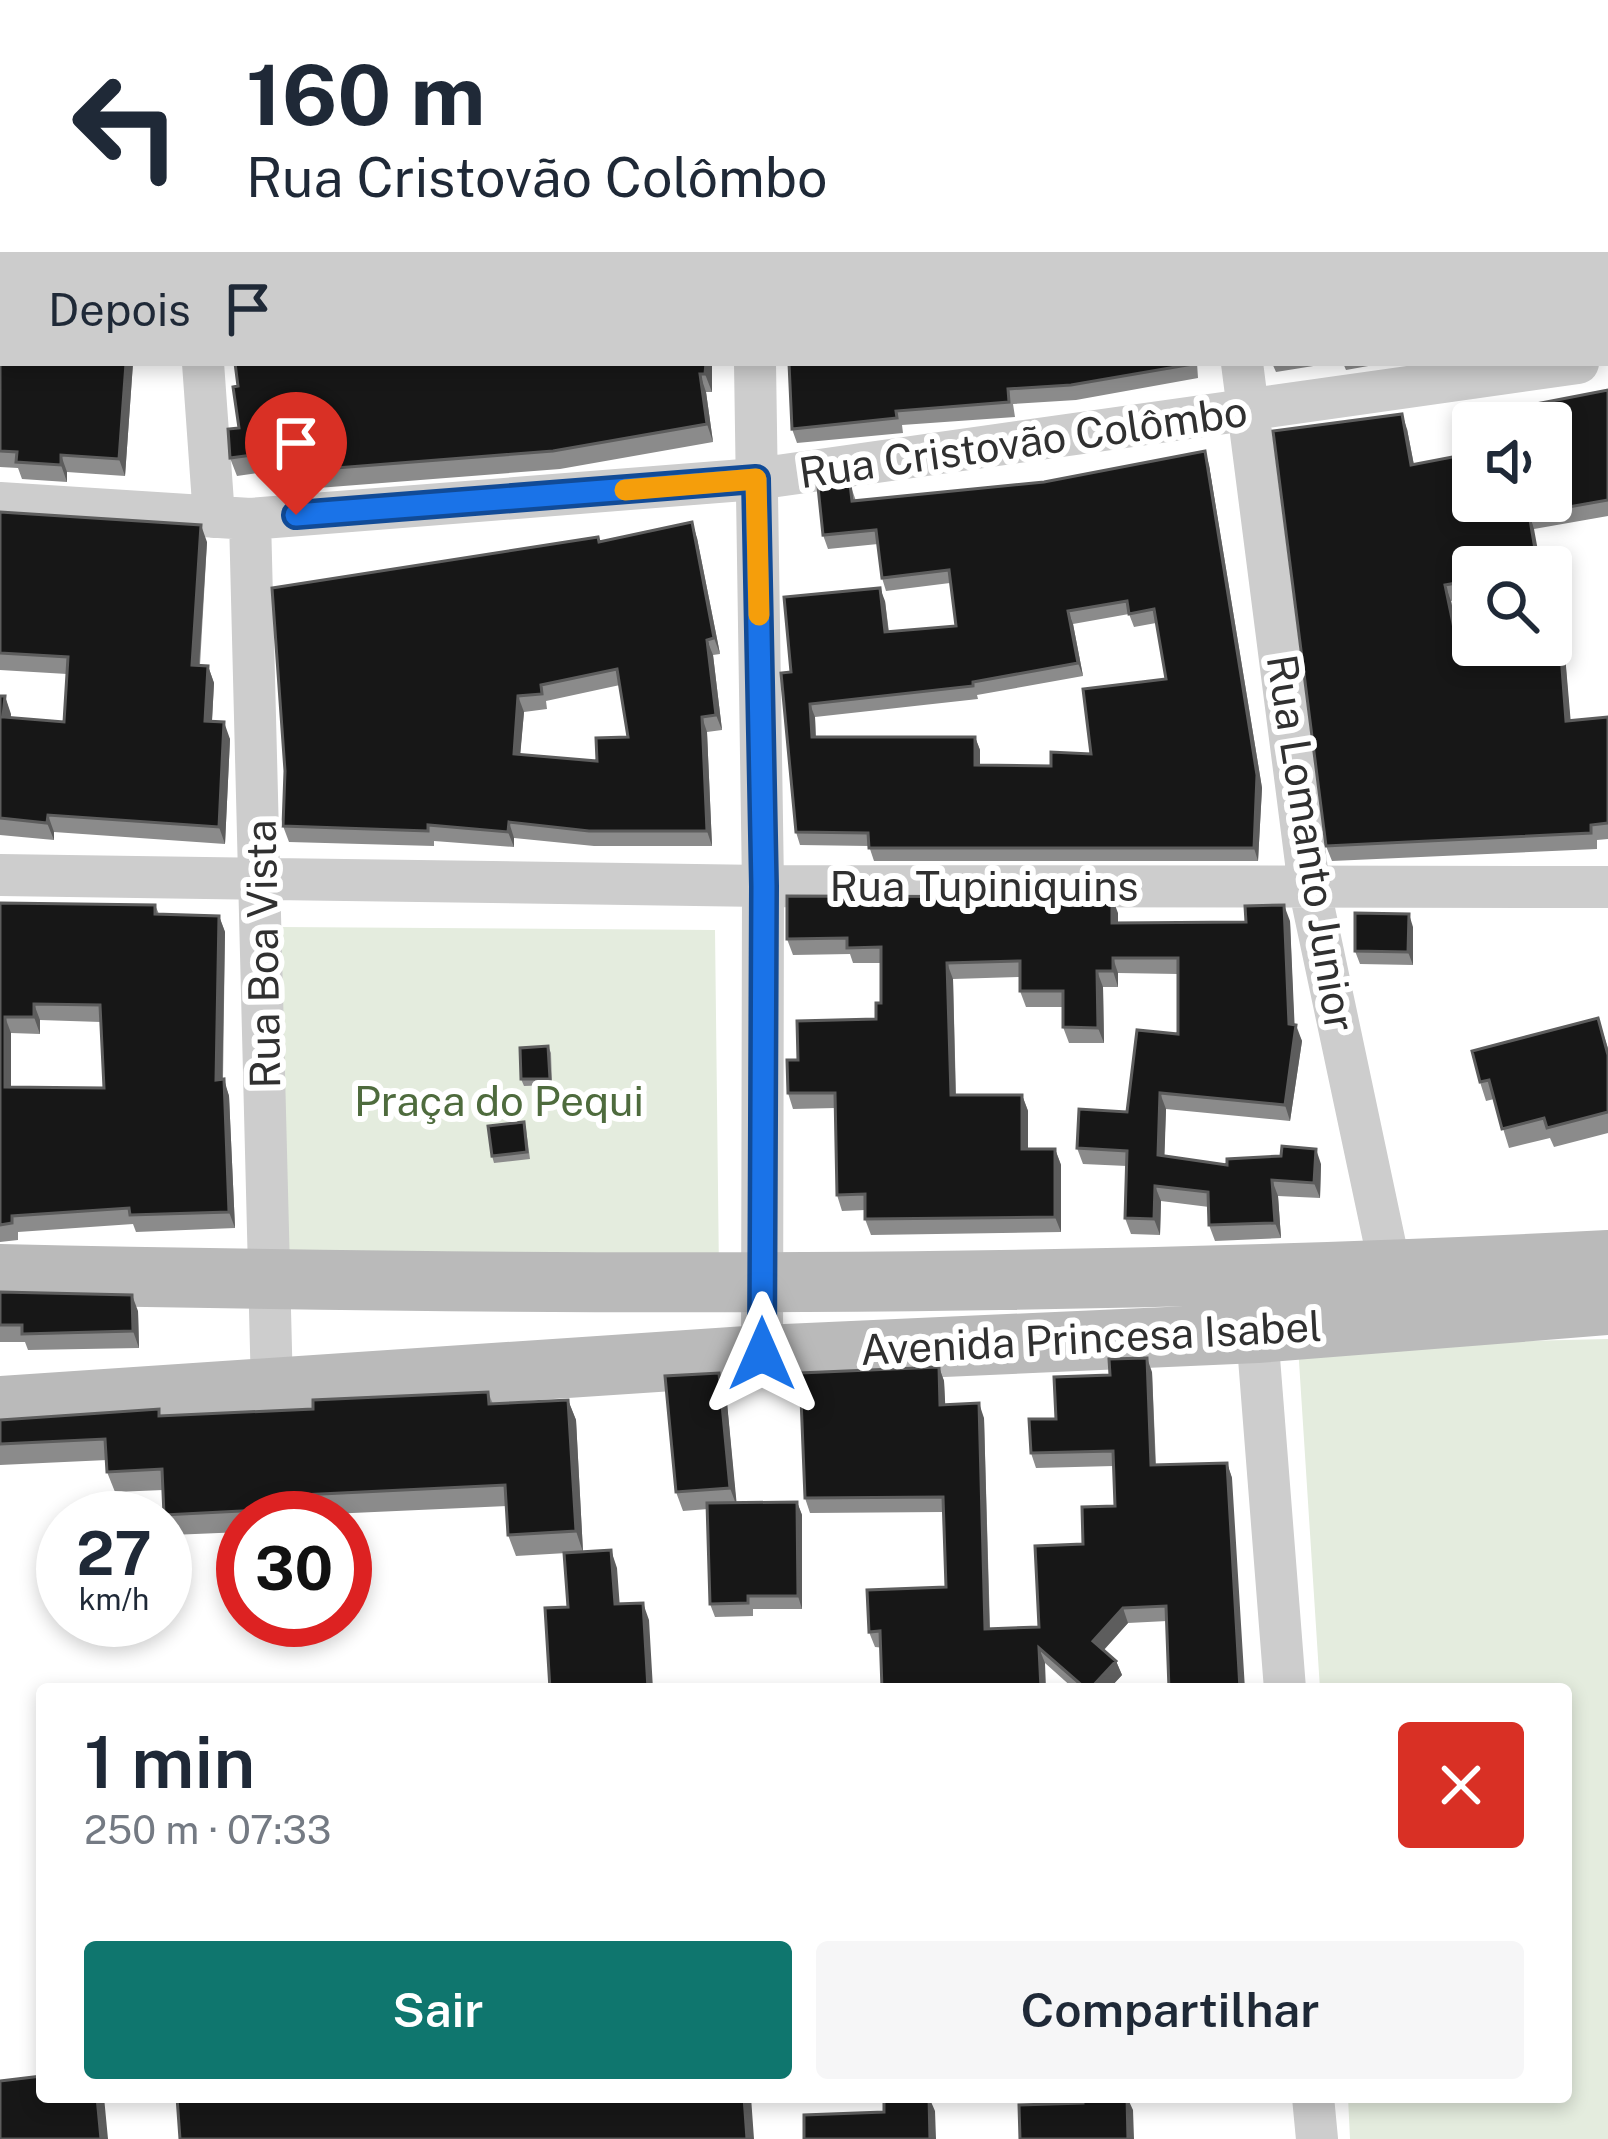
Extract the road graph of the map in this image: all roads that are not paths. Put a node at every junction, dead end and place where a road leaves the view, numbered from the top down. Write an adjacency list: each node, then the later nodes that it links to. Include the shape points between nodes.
1 (204, 366): 8 (street, Rua Boa Vista)
2 (755, 366): 6 (street)
3 (1242, 366): 5 (street, Rua Lomanto Junior)
4 (1557, 366): 5 (street, Rua Cristovão Colômbo)
5 (1248, 411): 6 (street, Rua Cristovão Colômbo); 12 (street, Rua Lomanto Junior)
6 (756, 479): 8 (street, Rua Cristovão Colômbo); 11 (street)
7 (0, 503): 8 (street, Rua Cristovão Colômbo)
8 (232, 518): 10 (street, Rua Boa Vista)
9 (0, 875): 10 (street, Rua Tupiniquins)
10 (262, 882): 11 (street, Rua Tupiniquins); 16 (street, Rua Boa Vista)
11 (764, 886): 12 (street, Rua Tupiniquins); 18 (street)
12 (1309, 886): 13 (street, Rua Tupiniquins); 19 (street, Rua Lomanto Junior)
13 (1608, 886)
14 (1608, 1260): 19 (main road, Avenida Princesa Isabel)
15 (0, 1274): 16 (main road, Avenida Princesa Isabel)
16 (268, 1280): 18 (main road, Avenida Princesa Isabel); 24 (street, Rua Boa Vista)
17 (1047, 1281): 18 (main road, Avenida Princesa Isabel); 20 (main road, Avenida Princesa Isabel); 22 (main road)
18 (761, 1282): 23 (street)
19 (1396, 1296): 20 (main road, Avenida Princesa Isabel); 21 (main road, Avenida Princesa Isabel)
20 (1254, 1305): 22 (main road, Avenida Princesa Isabel); 26 (street)
21 (1608, 1306)
22 (1051, 1342): 23 (main road, Avenida Princesa Isabel)
23 (762, 1354): 24 (main road, Avenida Princesa Isabel)
24 (272, 1389): 25 (main road, Avenida Princesa Isabel)
25 (0, 1406)
26 (1285, 1683)
27 (1314, 2103): 28 (street)
28 (1317, 2139)

